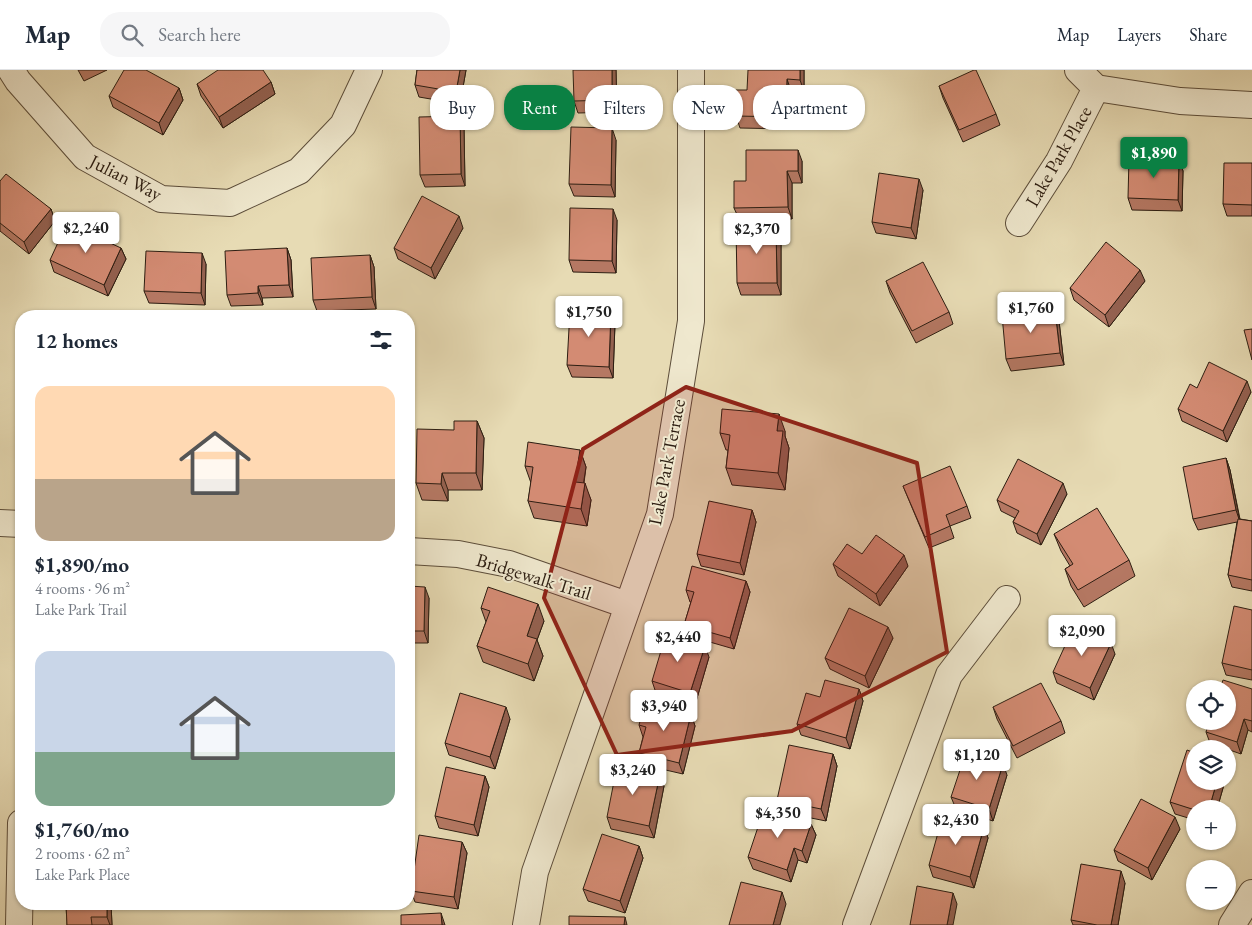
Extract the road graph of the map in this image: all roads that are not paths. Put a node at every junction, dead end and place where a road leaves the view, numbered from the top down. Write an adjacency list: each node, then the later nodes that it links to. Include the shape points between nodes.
1 (11, 70): 2 (street, Julian Way, via 85,157 161,199 230,203 299,171 343,125)
2 (369, 70)
3 (691, 70): 11 (street, Lake Park Terrace, via 691,320 660,514)
4 (1087, 79): 5 (street, via 1180,101); 6 (street, Lake Park Place, via 1059,161)
5 (1252, 105)
6 (1019, 223)
7 (0, 523): 8 (street)
8 (15, 524)
9 (415, 551): 11 (street, Bridgewalk Trail, via 458,554 510,564)
10 (1007, 599): 18 (street, via 949,675)
11 (628, 605): 17 (street, Lake Park Terrace, via 535,872)
12 (0, 845): 13 (street)
13 (15, 846)
14 (1252, 893): 19 (street)
15 (19, 910): 16 (street)
16 (19, 925)
17 (526, 925)
18 (856, 925)
19 (1232, 925)

